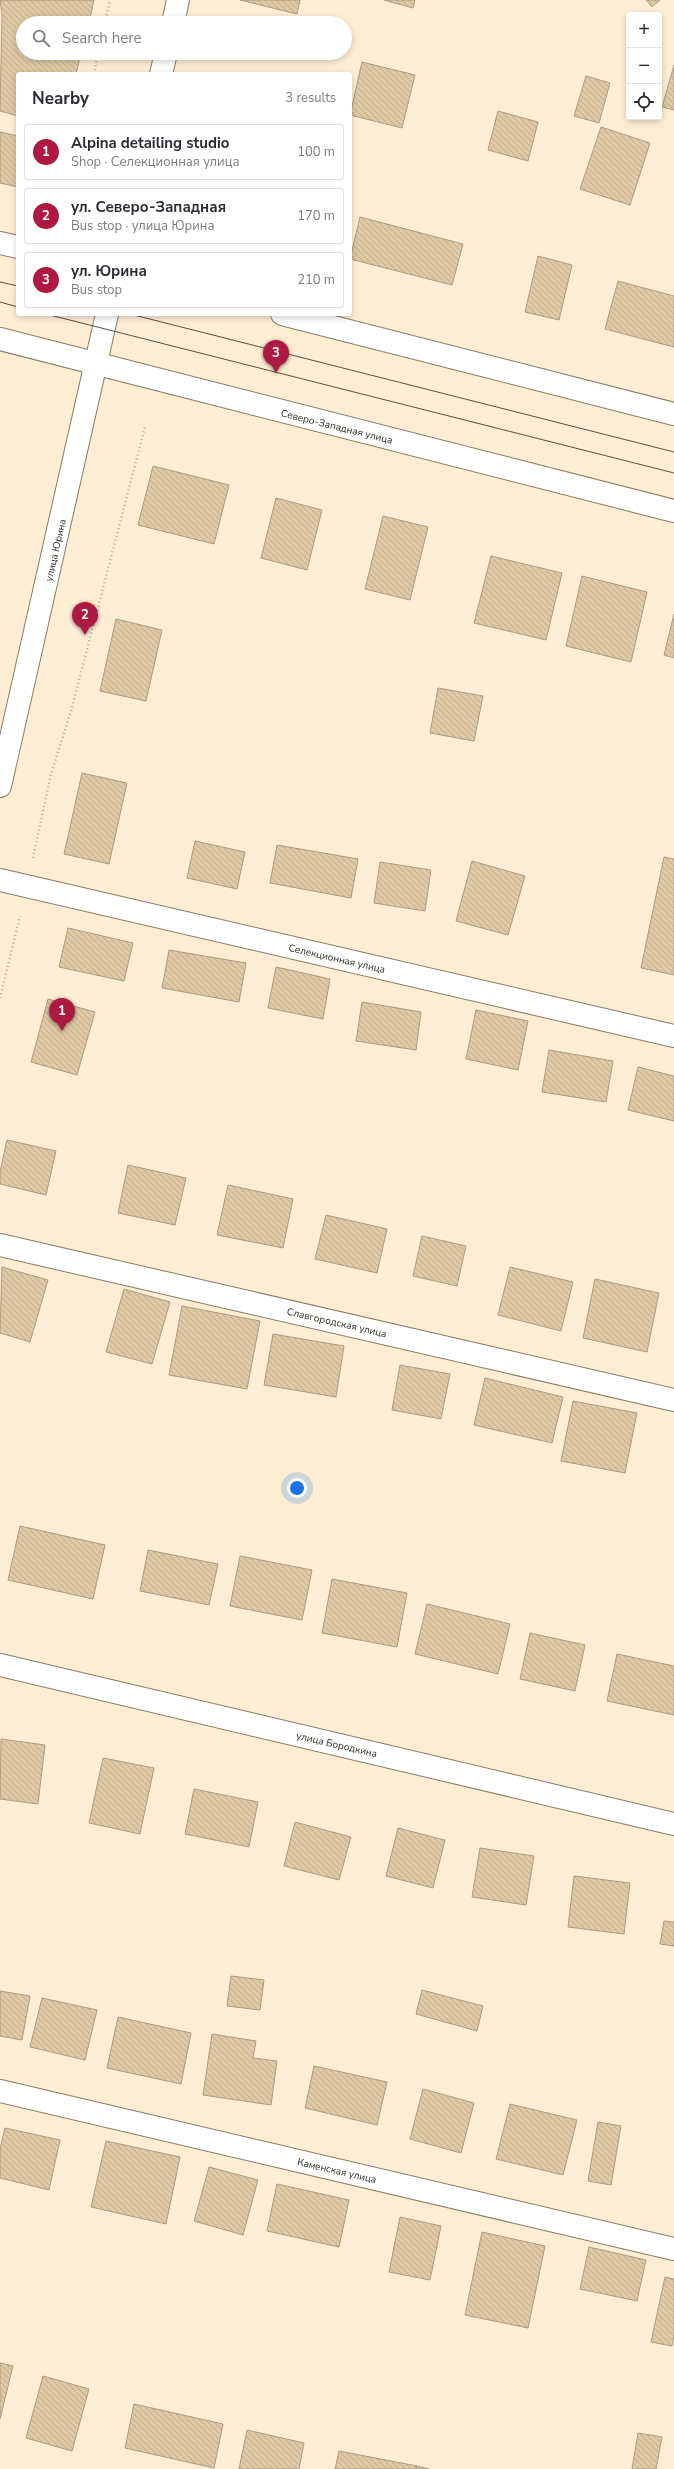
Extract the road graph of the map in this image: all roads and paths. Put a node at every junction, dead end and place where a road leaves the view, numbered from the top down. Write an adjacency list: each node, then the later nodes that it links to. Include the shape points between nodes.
1 (110, 0): 3 (path)
2 (178, 0): 4 (street)
3 (107, 16)
4 (175, 16)
5 (97, 60): 7 (path)
6 (164, 60): 8 (street)
7 (94, 72)
8 (161, 72)
9 (0, 243): 10 (street)
10 (16, 247)
11 (107, 316): 14 (street, улица Юрина)
12 (290, 316): 15 (street)
13 (0, 340): 14 (street, Северо-Западная улица)
14 (97, 365): 17 (street, Северо-Западная улица); 18 (street, улица Юрина)
15 (674, 414)
16 (145, 427): 20 (path, via 71,711 50,774)
17 (674, 511)
18 (0, 786)
19 (0, 880): 20 (street, Селекционная улица)
20 (27, 886): 21 (path); 22 (street, Селекционная улица)
21 (0, 998)
22 (674, 1036)
23 (0, 1245): 24 (street, Славгородская улица)
24 (674, 1400)
25 (0, 1664): 26 (street, улица Бородкина)
26 (674, 1824)
27 (0, 2091): 28 (street, Каменская улица)
28 (674, 2249)

